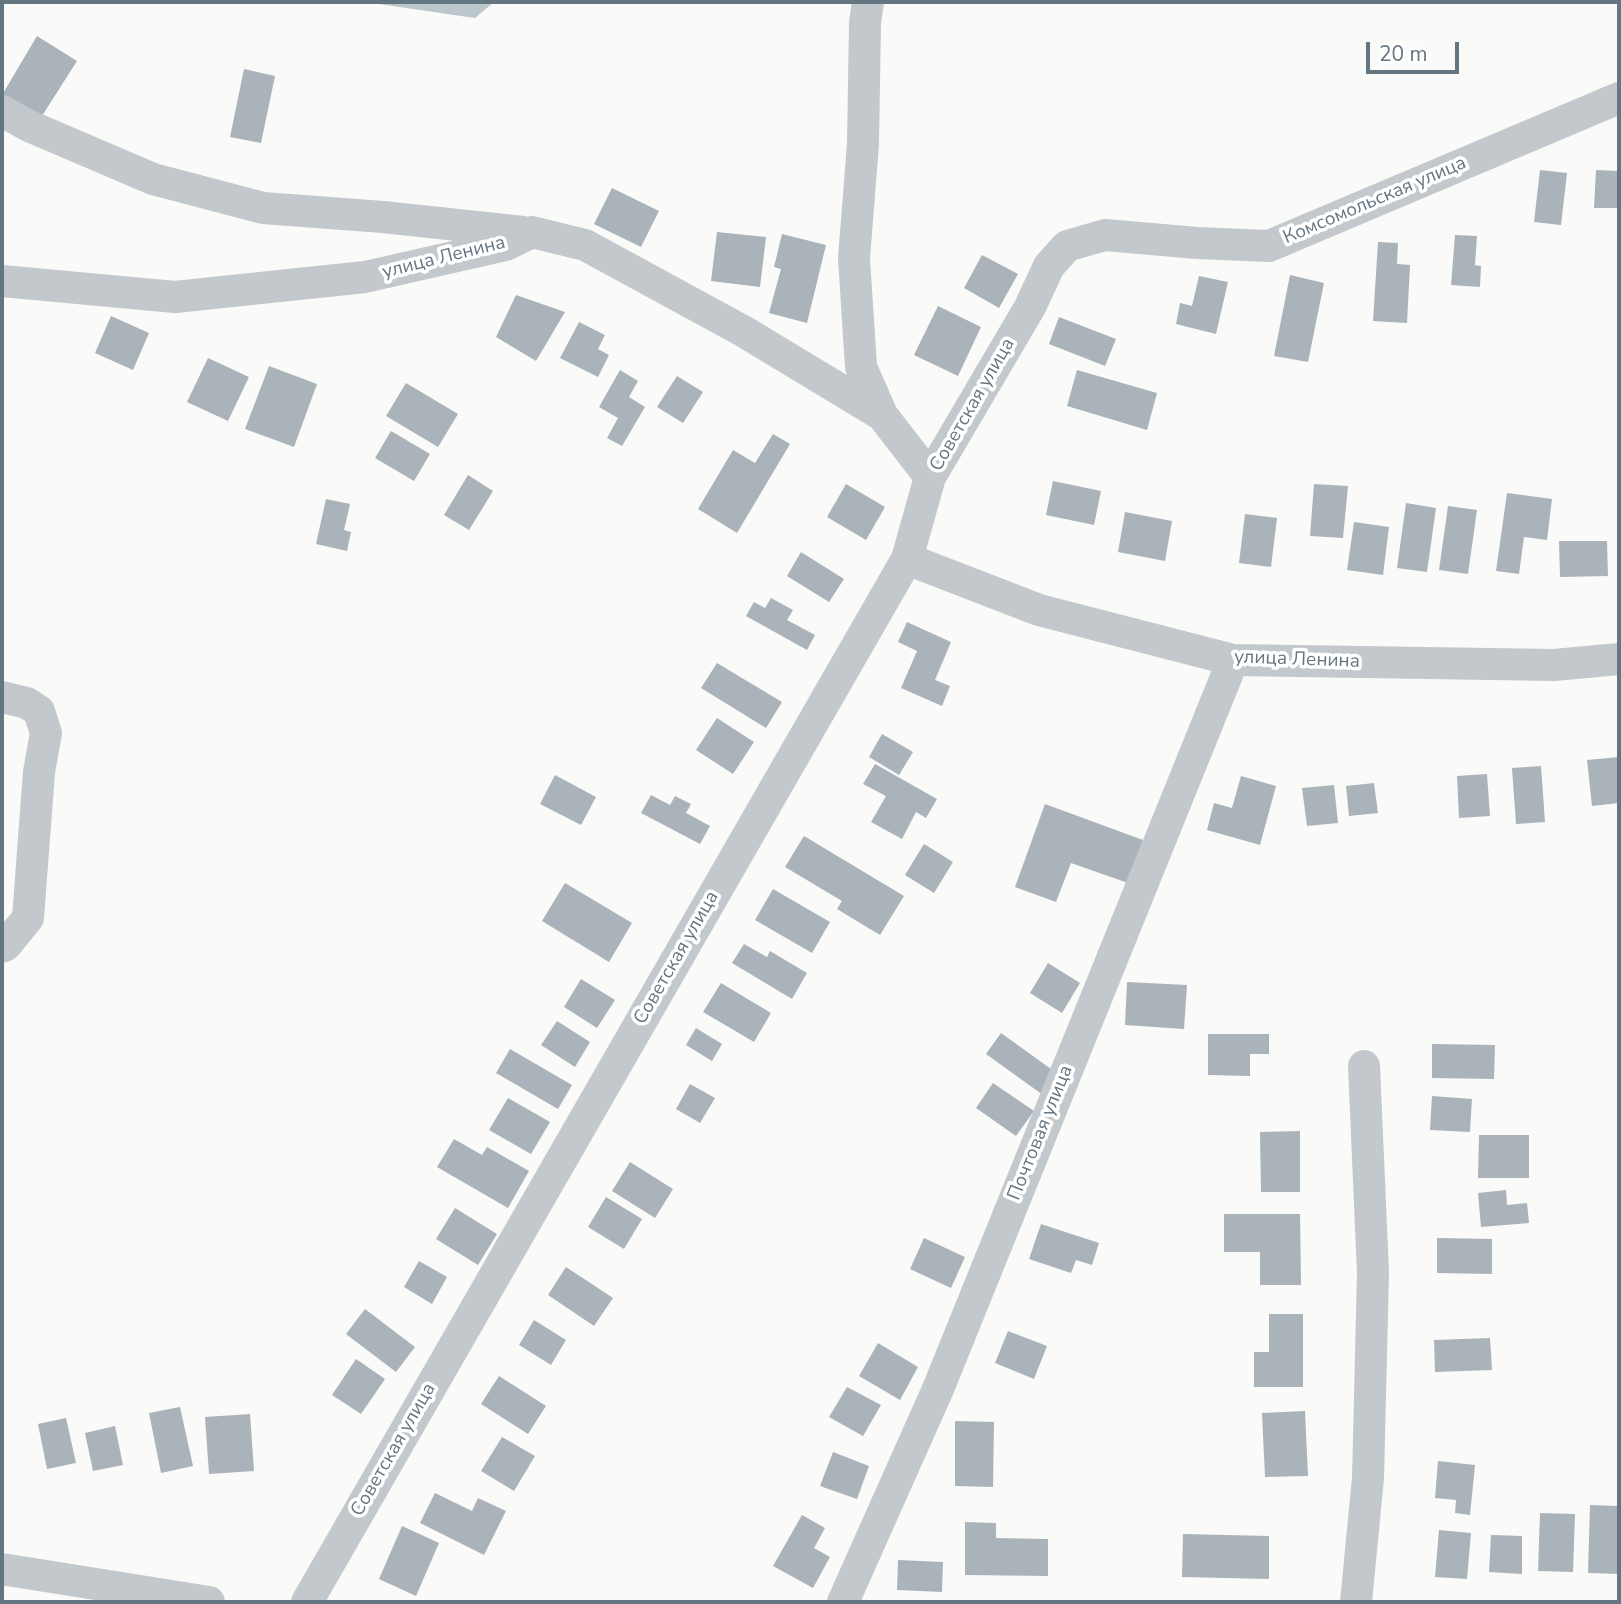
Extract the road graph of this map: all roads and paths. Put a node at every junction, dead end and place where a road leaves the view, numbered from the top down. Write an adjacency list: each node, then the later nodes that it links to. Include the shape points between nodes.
1 (868, 2): 7 (street, via 854,258 861,366)
2 (1619, 98): 6 (street, Комсомольская улица, via 1269,246 1105,234 1067,246 1049,265)
3 (2, 111): 4 (street, via 152,179 263,208)
4 (532, 232): 5 (street, улица Ленина, via 506,245 365,277 175,298); 7 (street, улица Ленина, via 586,245 743,331)
5 (2, 281)
6 (1030, 307): 8 (street, Советская улица)
7 (882, 415): 8 (street)
8 (930, 477): 9 (street, Советская улица)
9 (907, 559): 11 (street, улица Ленина, via 1039,610); 17 (street, Советская улица)
10 (1619, 659): 11 (street, улица Ленина, via 1554,665)
11 (1233, 660): 18 (street, Почтовая улица, via 938,1389)
12 (2, 697): 13 (street, via 39,711 46,733 28,918)
13 (2, 947)
14 (1364, 1066): 19 (street, via 1373,1273 1368,1478)
15 (2, 1569): 16 (street)
16 (209, 1602)
17 (307, 1602)
18 (843, 1602)
19 (1356, 1602)

